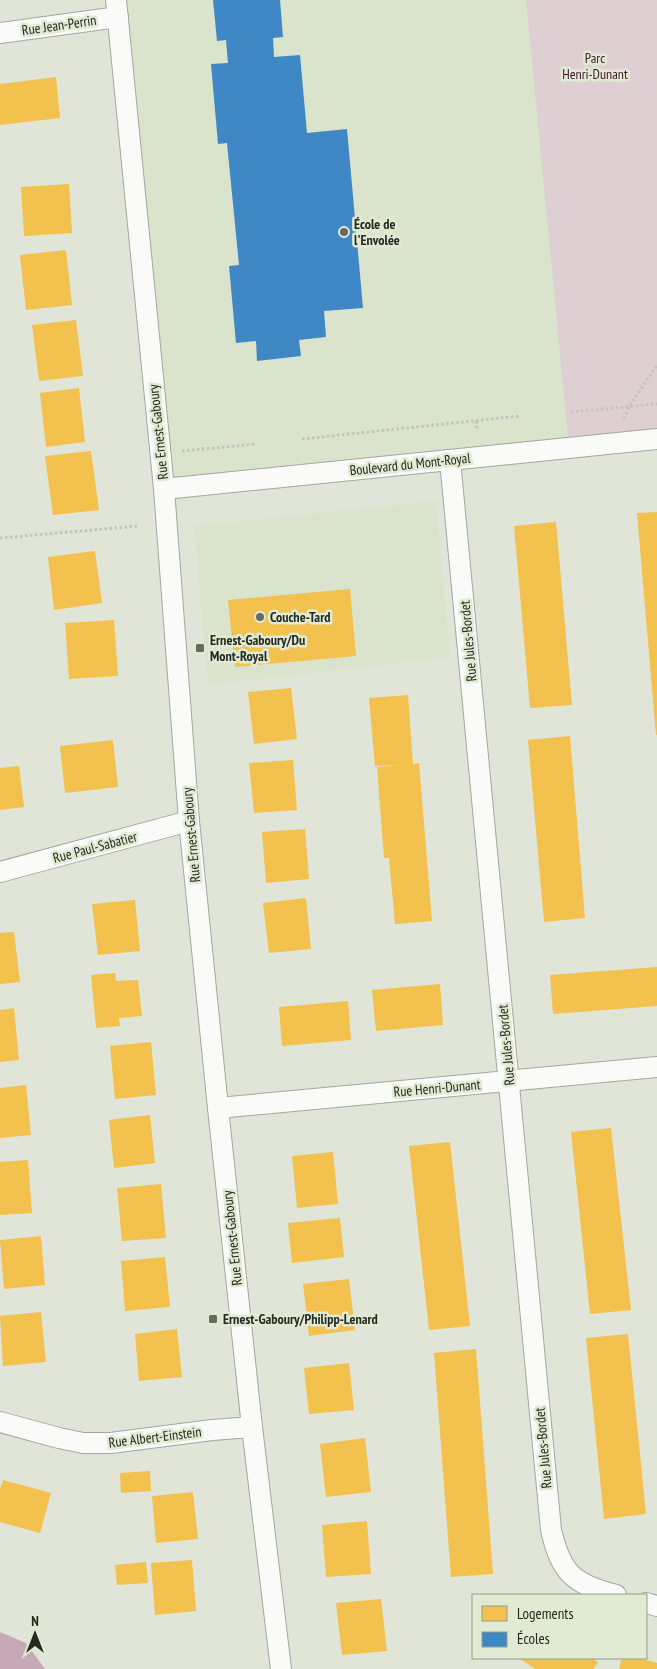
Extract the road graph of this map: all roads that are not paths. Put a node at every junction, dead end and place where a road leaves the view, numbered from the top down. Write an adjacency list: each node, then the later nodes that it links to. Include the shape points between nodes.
1 (117, 9): 2 (street, Rue Jean-Perrin); 5 (street, Rue Ernest-Gaboury)
2 (0, 33)
3 (657, 439): 4 (street, Boulevard du Mont-Royal)
4 (450, 460): 5 (street, Boulevard du Mont-Royal); 9 (street, Rue Jules-Bordet)
5 (164, 489): 6 (street, Rue Ernest-Gaboury)
6 (189, 821): 7 (street, Rue Paul-Sabatier); 10 (street, Rue Ernest-Gaboury)
7 (0, 872)
8 (657, 1067): 9 (street, Rue Henri-Dunant)
9 (509, 1081): 10 (street, Rue Henri-Dunant); 13 (street, Rue Jules-Bordet, via 551,1530 556,1553 565,1568 580,1582)
10 (218, 1108): 12 (street, Rue Ernest-Gaboury)
11 (0, 1422): 12 (street, Rue Albert-Einstein, via 67,1440 111,1444)
12 (252, 1427): 14 (street, Rue Ernest-Gaboury)
13 (612, 1594)
14 (281, 1669)

